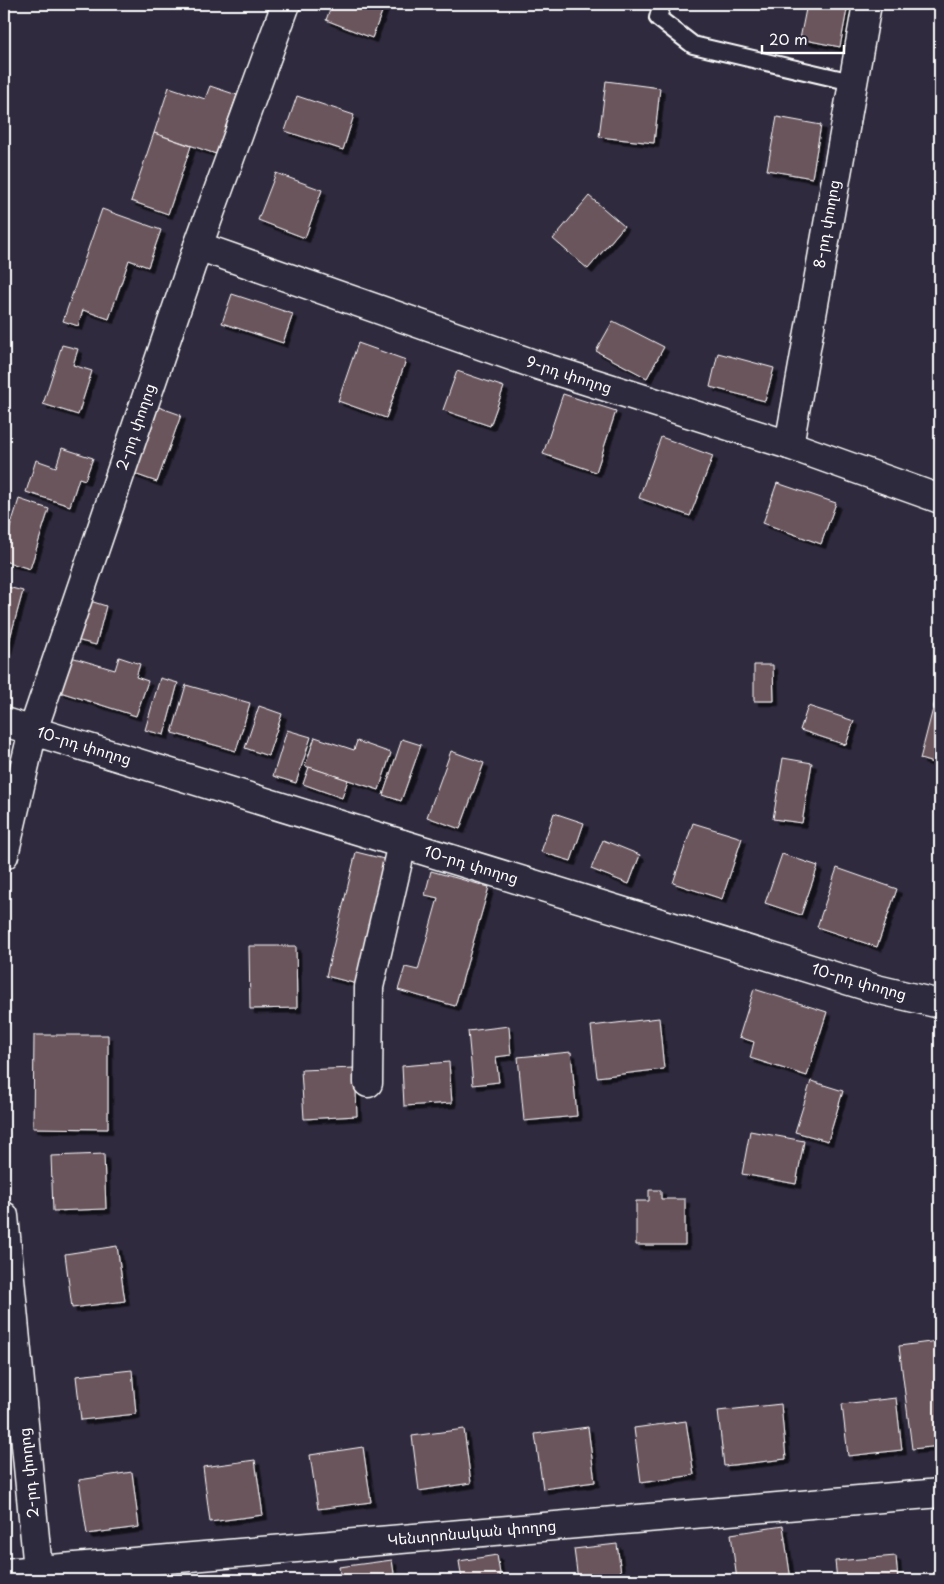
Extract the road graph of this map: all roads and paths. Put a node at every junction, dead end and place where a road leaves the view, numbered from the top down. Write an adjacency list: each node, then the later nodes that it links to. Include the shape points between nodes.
1 (286, 4): 5 (street, 2-րդ փողոց)
2 (662, 4): 4 (lane, via 658,18 693,46)
3 (868, 4): 4 (street, 8-րդ փողոց)
4 (852, 82): 6 (street, 8-րդ փողոց)
5 (198, 246): 6 (street, 9-րդ փողոց, via 534,364); 9 (street, 2-րդ փողոց)
6 (788, 445): 7 (street, 9-րդ փողոց)
7 (940, 499)
8 (4, 722): 9 (street, 10-րդ փողոց)
9 (32, 730): 10 (street, 10-րդ փողոց); 11 (street, 2-րդ փողոց)
10 (402, 844): 12 (street, 10-րդ փողոց, via 876,989); 13 (street, via 369,987)
11 (4, 855)
12 (940, 1004)
13 (368, 1083)
14 (4, 1216): 17 (street, 2-րդ փողոց)
15 (940, 1493): 17 (street, Կենտրոնական փողոց)
16 (4, 1573): 17 (street, Կենտրոնական փողոց)
17 (39, 1576)

